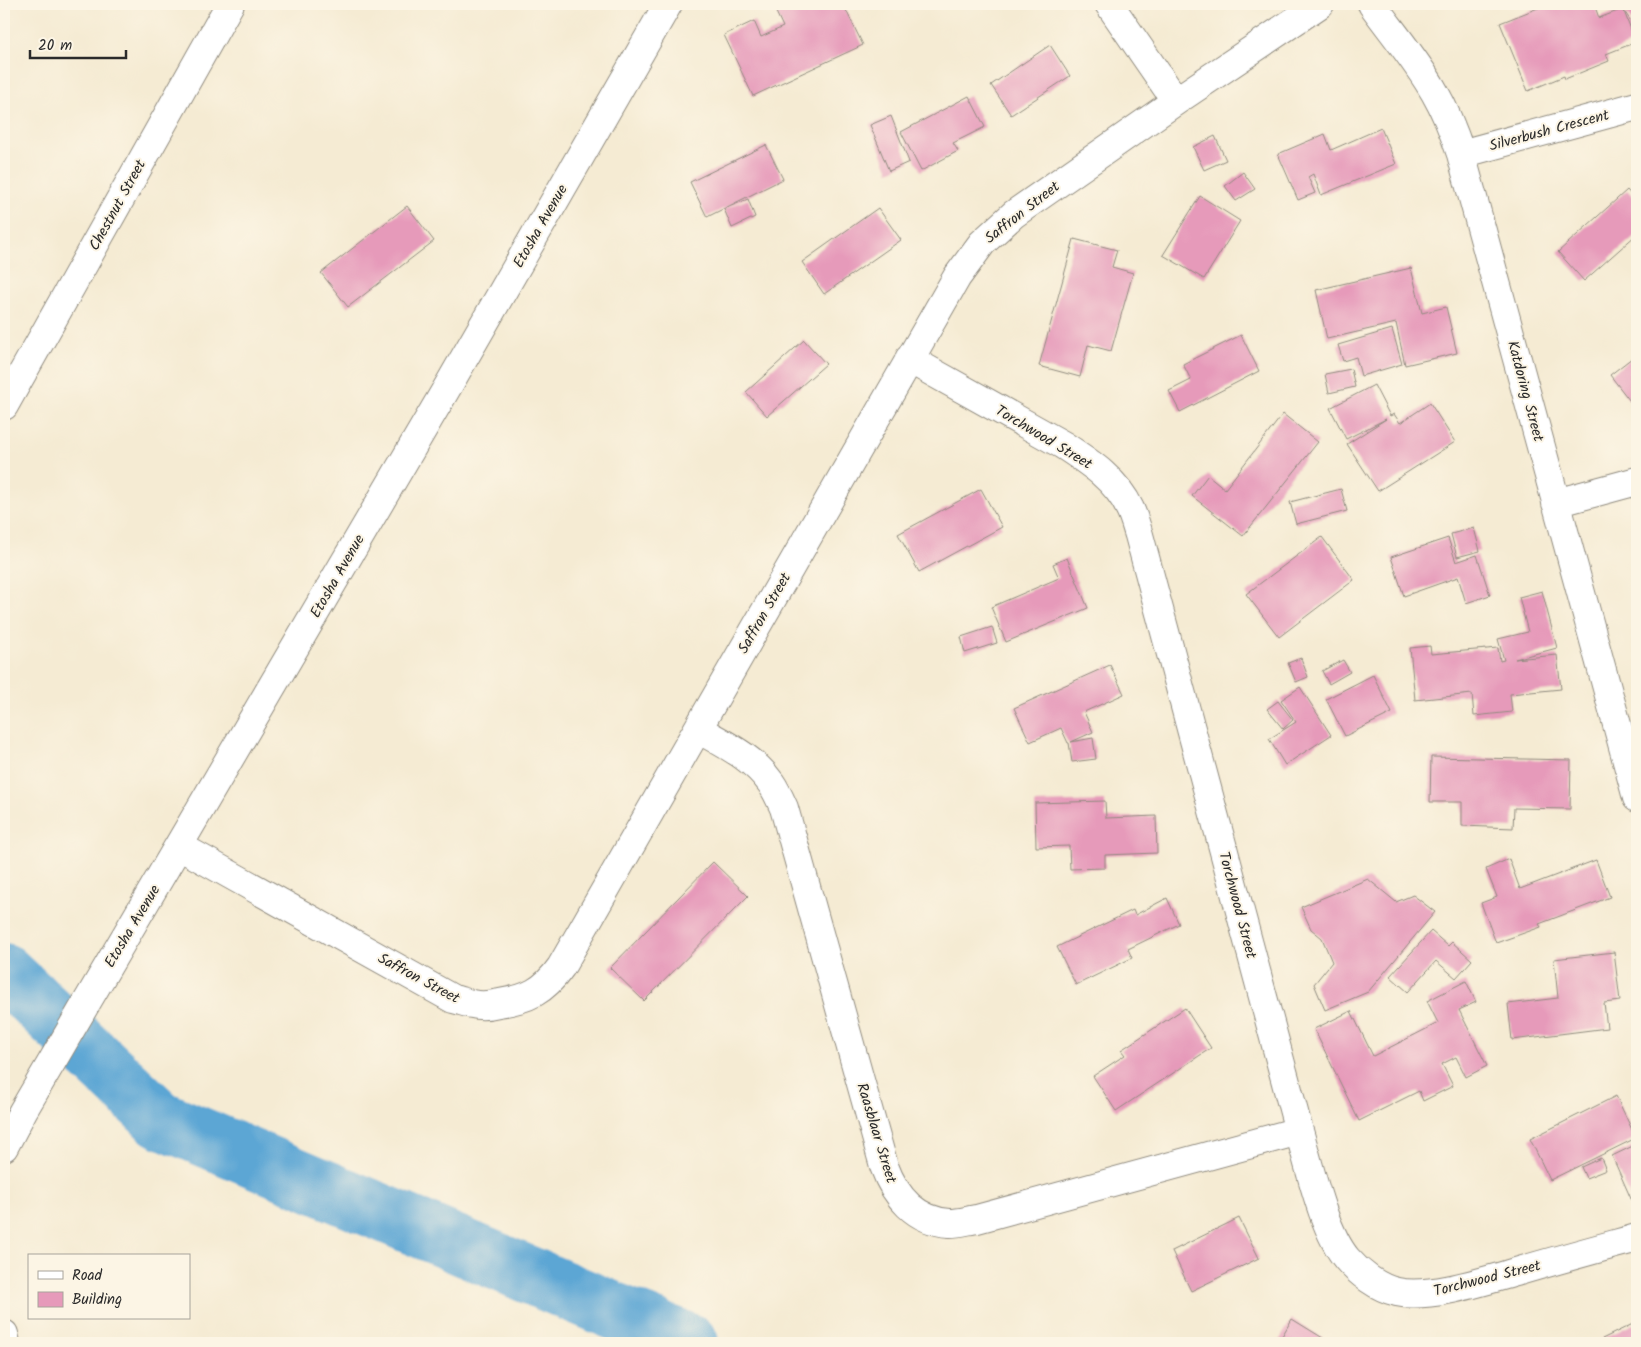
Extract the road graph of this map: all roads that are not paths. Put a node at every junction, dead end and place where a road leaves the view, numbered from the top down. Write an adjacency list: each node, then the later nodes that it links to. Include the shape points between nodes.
1 (230, 4): 10 (street, Chestnut Street)
2 (668, 4): 15 (street, Etosha Avenue)
3 (1109, 4): 6 (street)
4 (1320, 4): 6 (street, Saffron Street)
5 (1372, 4): 8 (street, Katdoring Street, via 1434,92 1452,126)
6 (1176, 101): 9 (street, Saffron Street, via 1014,214 982,243 957,277)
7 (1637, 106): 8 (street, Silverbush Crescent)
8 (1461, 154): 12 (street, Katdoring Street)
9 (910, 359): 13 (street, Saffron Street); 16 (street, Torchwood Street, via 1086,460 1119,490 1130,509)
10 (4, 406)
11 (1637, 481): 12 (street)
12 (1556, 503): 14 (street, Katdoring Street)
13 (698, 729): 15 (street, Saffron Street, via 561,967 547,985 518,1001 474,1005 453,998); 16 (street, Raasblaar Street, via 756,766 772,784 784,808 884,1166 892,1185 913,1209 952,1223 977,1218)
14 (1637, 798)
15 (179, 846): 17 (street, Etosha Avenue)
16 (1299, 1131): 18 (street, Torchwood Street, via 1336,1241 1347,1259 1381,1288 1416,1294 1441,1290)
17 (4, 1147)
18 (1637, 1238)
19 (4, 1334): 20 (street)
20 (6, 1343)

